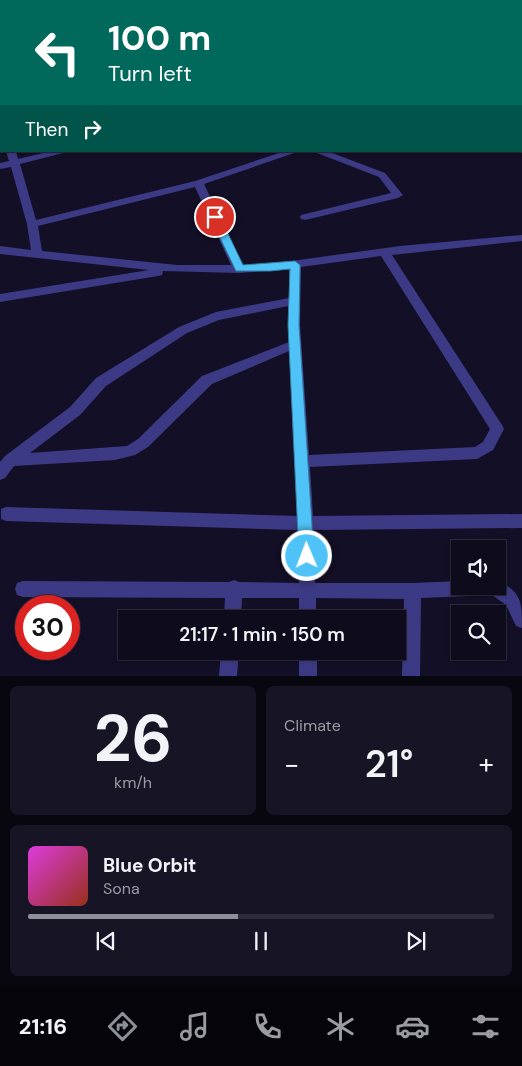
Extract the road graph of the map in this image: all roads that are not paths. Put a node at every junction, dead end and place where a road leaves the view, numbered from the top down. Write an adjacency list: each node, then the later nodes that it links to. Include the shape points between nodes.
1 (11, 152): 5 (street)
2 (62, 152): 5 (street)
3 (292, 152): 7 (street)
4 (320, 152): 8 (street, via 382,175 398,195)
5 (13, 163): 6 (street); 9 (street)
6 (0, 166)
7 (198, 183): 9 (street); 15 (street)
8 (305, 217)
9 (32, 224): 13 (street)
10 (522, 238): 12 (street)
11 (0, 250): 13 (street)
12 (385, 253): 14 (street); 21 (street, via 497,429 488,446 477,453)
13 (38, 255): 16 (street)
14 (295, 265): 15 (street); 18 (street)
15 (239, 268): 16 (street)
16 (177, 269): 17 (street)
17 (0, 298)
18 (294, 301): 19 (street); 20 (street, via 216,316 183,330 101,382 75,411)
19 (295, 344): 20 (street, via 207,380 143,443 130,451); 21 (street)
20 (10, 460): 22 (street)
21 (303, 461): 25 (street)
22 (0, 474)
23 (6, 514): 25 (street)
24 (522, 521): 25 (street)
25 (306, 523): 28 (street)
26 (234, 588): 27 (street); 28 (street); 30 (street)
27 (23, 589)
28 (307, 589): 29 (street); 31 (street)
29 (413, 591): 32 (street, via 492,587 504,591); 37 (street)
30 (233, 610)
31 (308, 610)
32 (522, 620)
33 (229, 660): 35 (street)
34 (308, 660): 36 (street)
35 (228, 676)
36 (308, 676)
37 (411, 676)

